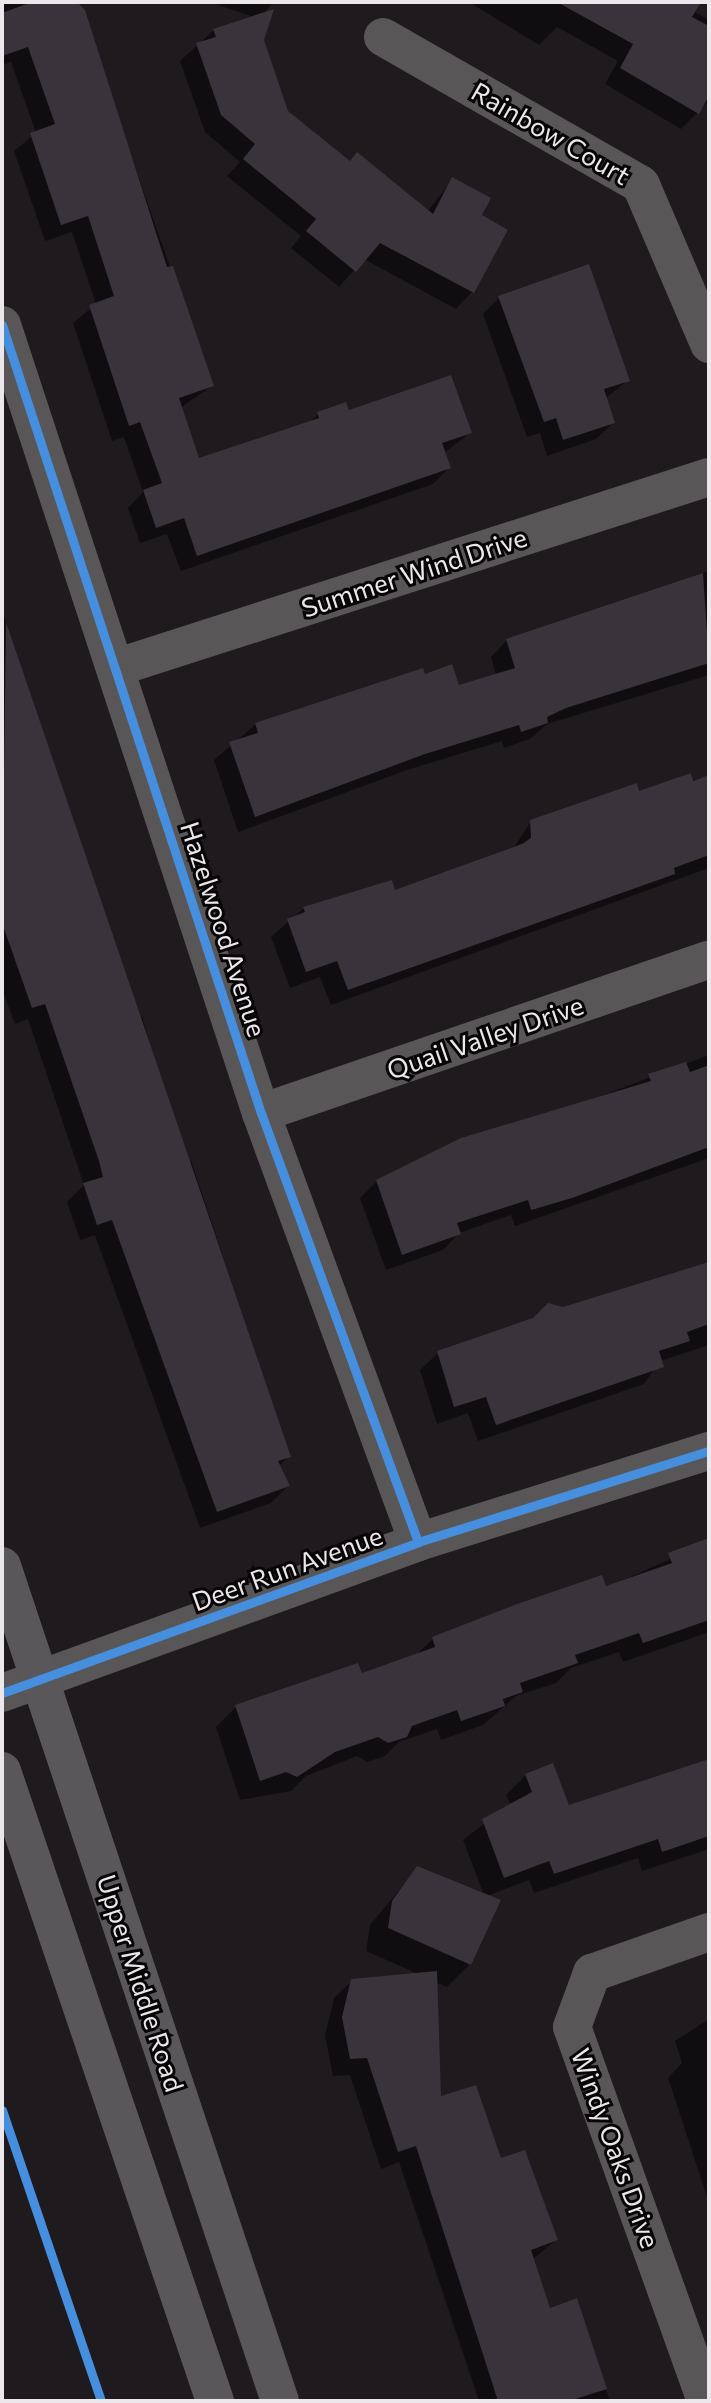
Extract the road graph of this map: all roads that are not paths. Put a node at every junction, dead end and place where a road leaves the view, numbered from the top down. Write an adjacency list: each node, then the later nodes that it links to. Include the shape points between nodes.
1 (383, 37): 3 (street, Rainbow Court, via 641,185)
2 (2, 325): 5 (street, Hazelwood Avenue)
3 (709, 344)
4 (709, 477): 5 (street, Summer Wind Drive)
5 (118, 667): 7 (street, Hazelwood Avenue)
6 (709, 960): 7 (street, Quail Valley Drive)
7 (261, 1113): 9 (street, Hazelwood Avenue)
8 (709, 1451): 9 (street, Deer Run Avenue)
9 (418, 1542): 11 (street, Deer Run Avenue)
10 (2, 1566): 11 (main road, Upper Middle Road)
11 (40, 1680): 12 (street, Deer Run Avenue); 16 (main road, Upper Middle Road)
12 (2, 1693)
13 (2, 1771): 15 (main road)
14 (709, 1932): 17 (street, Windy Oaks Drive, via 592,1973 572,2027)
15 (215, 2401)
16 (280, 2401)
17 (706, 2401)

